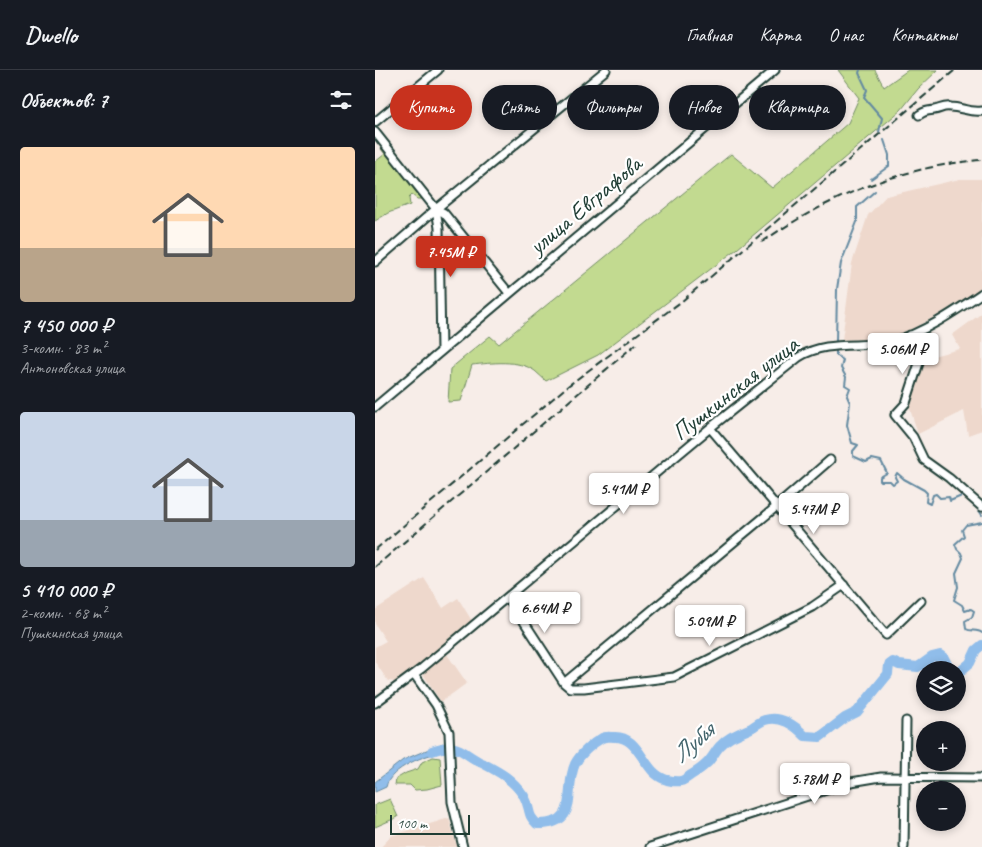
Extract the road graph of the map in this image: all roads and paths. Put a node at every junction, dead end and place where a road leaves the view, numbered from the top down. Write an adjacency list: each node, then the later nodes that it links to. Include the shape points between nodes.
1 (438, 70): 6 (street)
2 (606, 70): 8 (street)
3 (775, 70): 10 (street, улица Евграфова)
4 (982, 112): 5 (street, via 943,107)
5 (919, 115)
6 (375, 122)
7 (375, 132): 8 (street)
8 (436, 209): 9 (street); 10 (street, via 444,213); 13 (street)
9 (375, 262)
10 (509, 293): 13 (street, улица Евграфова)
11 (982, 294): 12 (street, Пушкинская улица)
12 (910, 335): 15 (street, Пушкинская улица, via 878,344 830,346 809,351); 18 (street, via 922,354 906,403 895,415 913,437 924,460)
13 (441, 351): 14 (street, улица Евграфова)
14 (375, 407)
15 (710, 428): 17 (street); 20 (street, Пушкинская улица)
16 (830, 460): 17 (street)
17 (776, 507): 19 (street); 23 (street)
18 (982, 507)
19 (844, 586): 21 (street, via 886,635); 23 (street, via 812,607 674,677 584,688 570,688)
20 (508, 596): 22 (street, Пушкинская улица); 23 (street)
21 (921, 601)
22 (414, 674): 24 (street, Пушкинская улица); 28 (street, via 447,727 452,802)
23 (564, 683)
24 (375, 703)
25 (906, 721): 26 (street)
26 (905, 777): 27 (street); 29 (street, via 851,782); 30 (street)
27 (982, 778)
28 (463, 847)
29 (650, 847)
30 (904, 847)

